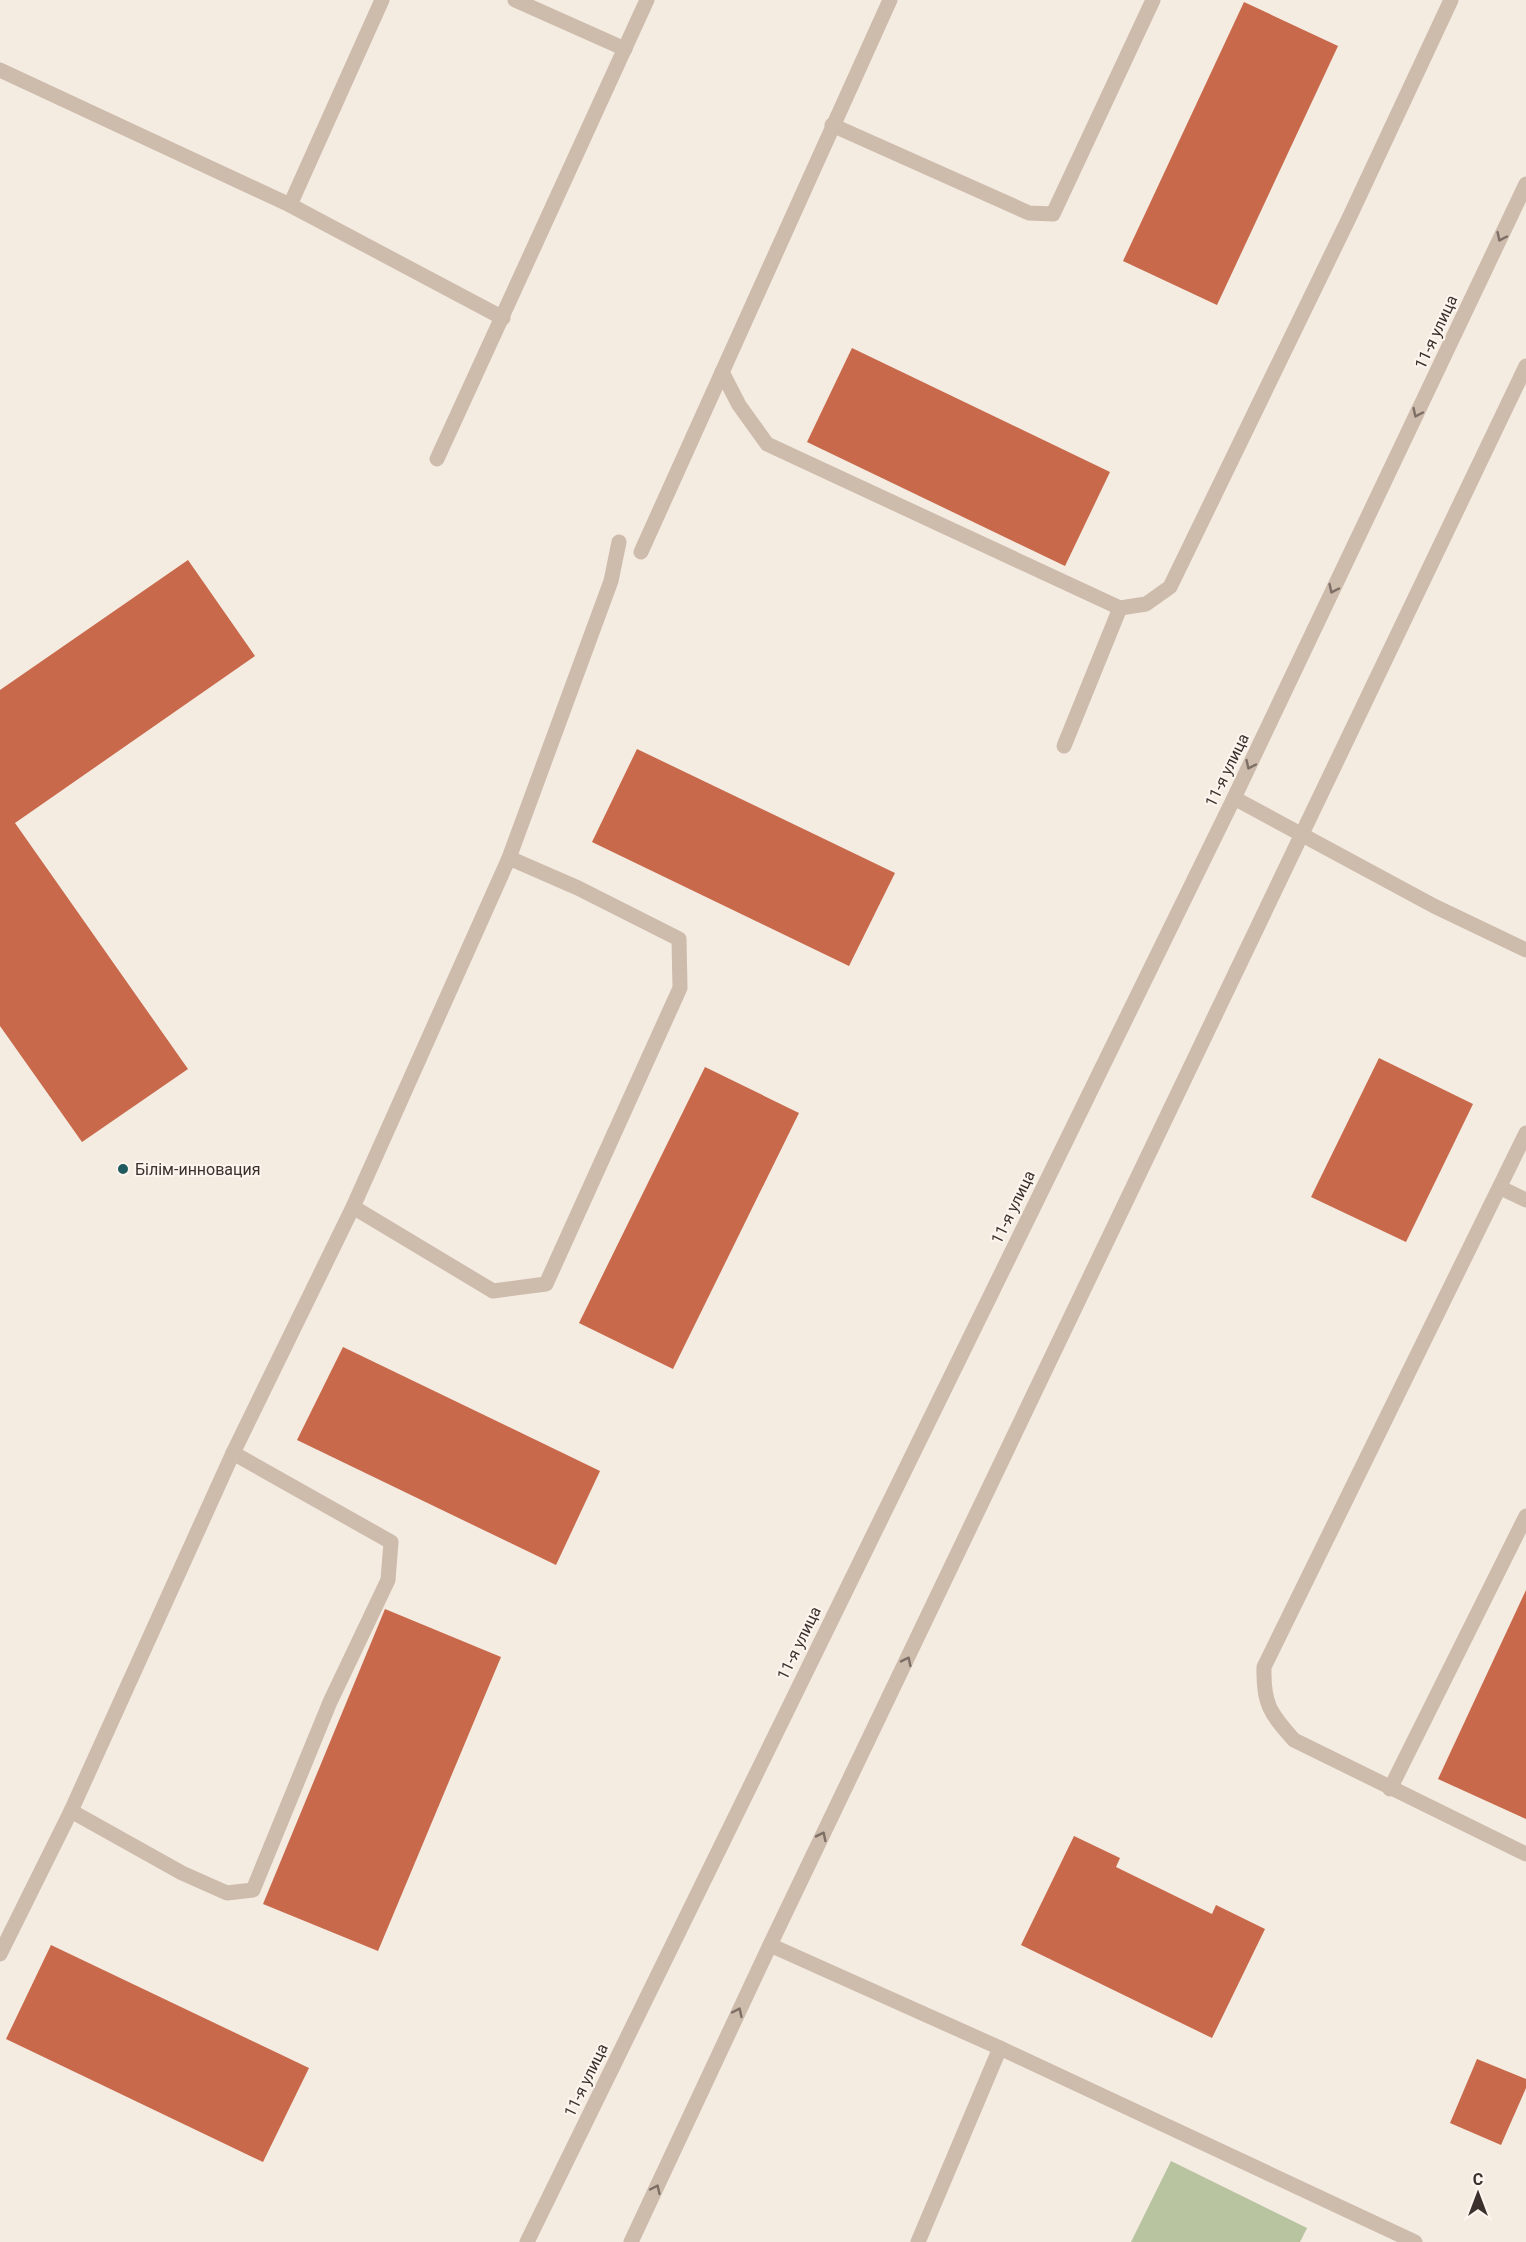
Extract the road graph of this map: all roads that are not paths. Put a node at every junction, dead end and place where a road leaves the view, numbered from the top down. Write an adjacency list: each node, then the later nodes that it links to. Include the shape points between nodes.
1 (382, 0): 11 (street)
2 (515, 0): 7 (street)
3 (647, 0): 7 (street)
4 (890, 0): 9 (street)
5 (1153, 0): 9 (street, via 1053,214 1029,213)
6 (1451, 0): 18 (street, via 1170,587 1146,604)
7 (625, 49): 12 (street)
8 (0, 70): 11 (street)
9 (832, 125): 14 (street)
10 (1526, 184): 20 (street, 11-я улица, one-way to 20)
11 (290, 205): 12 (street)
12 (503, 318): 15 (street)
13 (1526, 366): 21 (street)
14 (722, 372): 17 (street); 18 (street, via 739,405 767,444)
15 (437, 459)
16 (618, 542): 22 (street, via 611,582)
17 (641, 552)
18 (1120, 608): 19 (street)
19 (1064, 746)
20 (1234, 798): 21 (street); 36 (street, 11-я улица)
21 (1304, 835): 23 (street, via 1434,906); 33 (street, one-way to 21)
22 (508, 858): 27 (street); 27 (street, via 679,939 680,988 546,1284 493,1291)
23 (1526, 950)
24 (1526, 1133): 25 (street)
25 (1501, 1188): 26 (street); 30 (street, via 1264,1667 1263,1695 1277,1721 1294,1740)
26 (1526, 1200)
27 (353, 1207): 28 (street)
28 (233, 1453): 31 (street); 31 (street, via 391,1542 388,1580 330,1702 253,1890 227,1893 182,1873)
29 (1526, 1516): 30 (street)
30 (1390, 1789): 32 (street)
31 (71, 1811): 34 (street)
32 (1526, 1854)
33 (770, 1946): 35 (street); 37 (street, one-way to 33)
34 (0, 1954)
35 (1000, 2048): 38 (street); 39 (street)
36 (527, 2242)
37 (631, 2242)
38 (918, 2242)
39 (1415, 2242)

